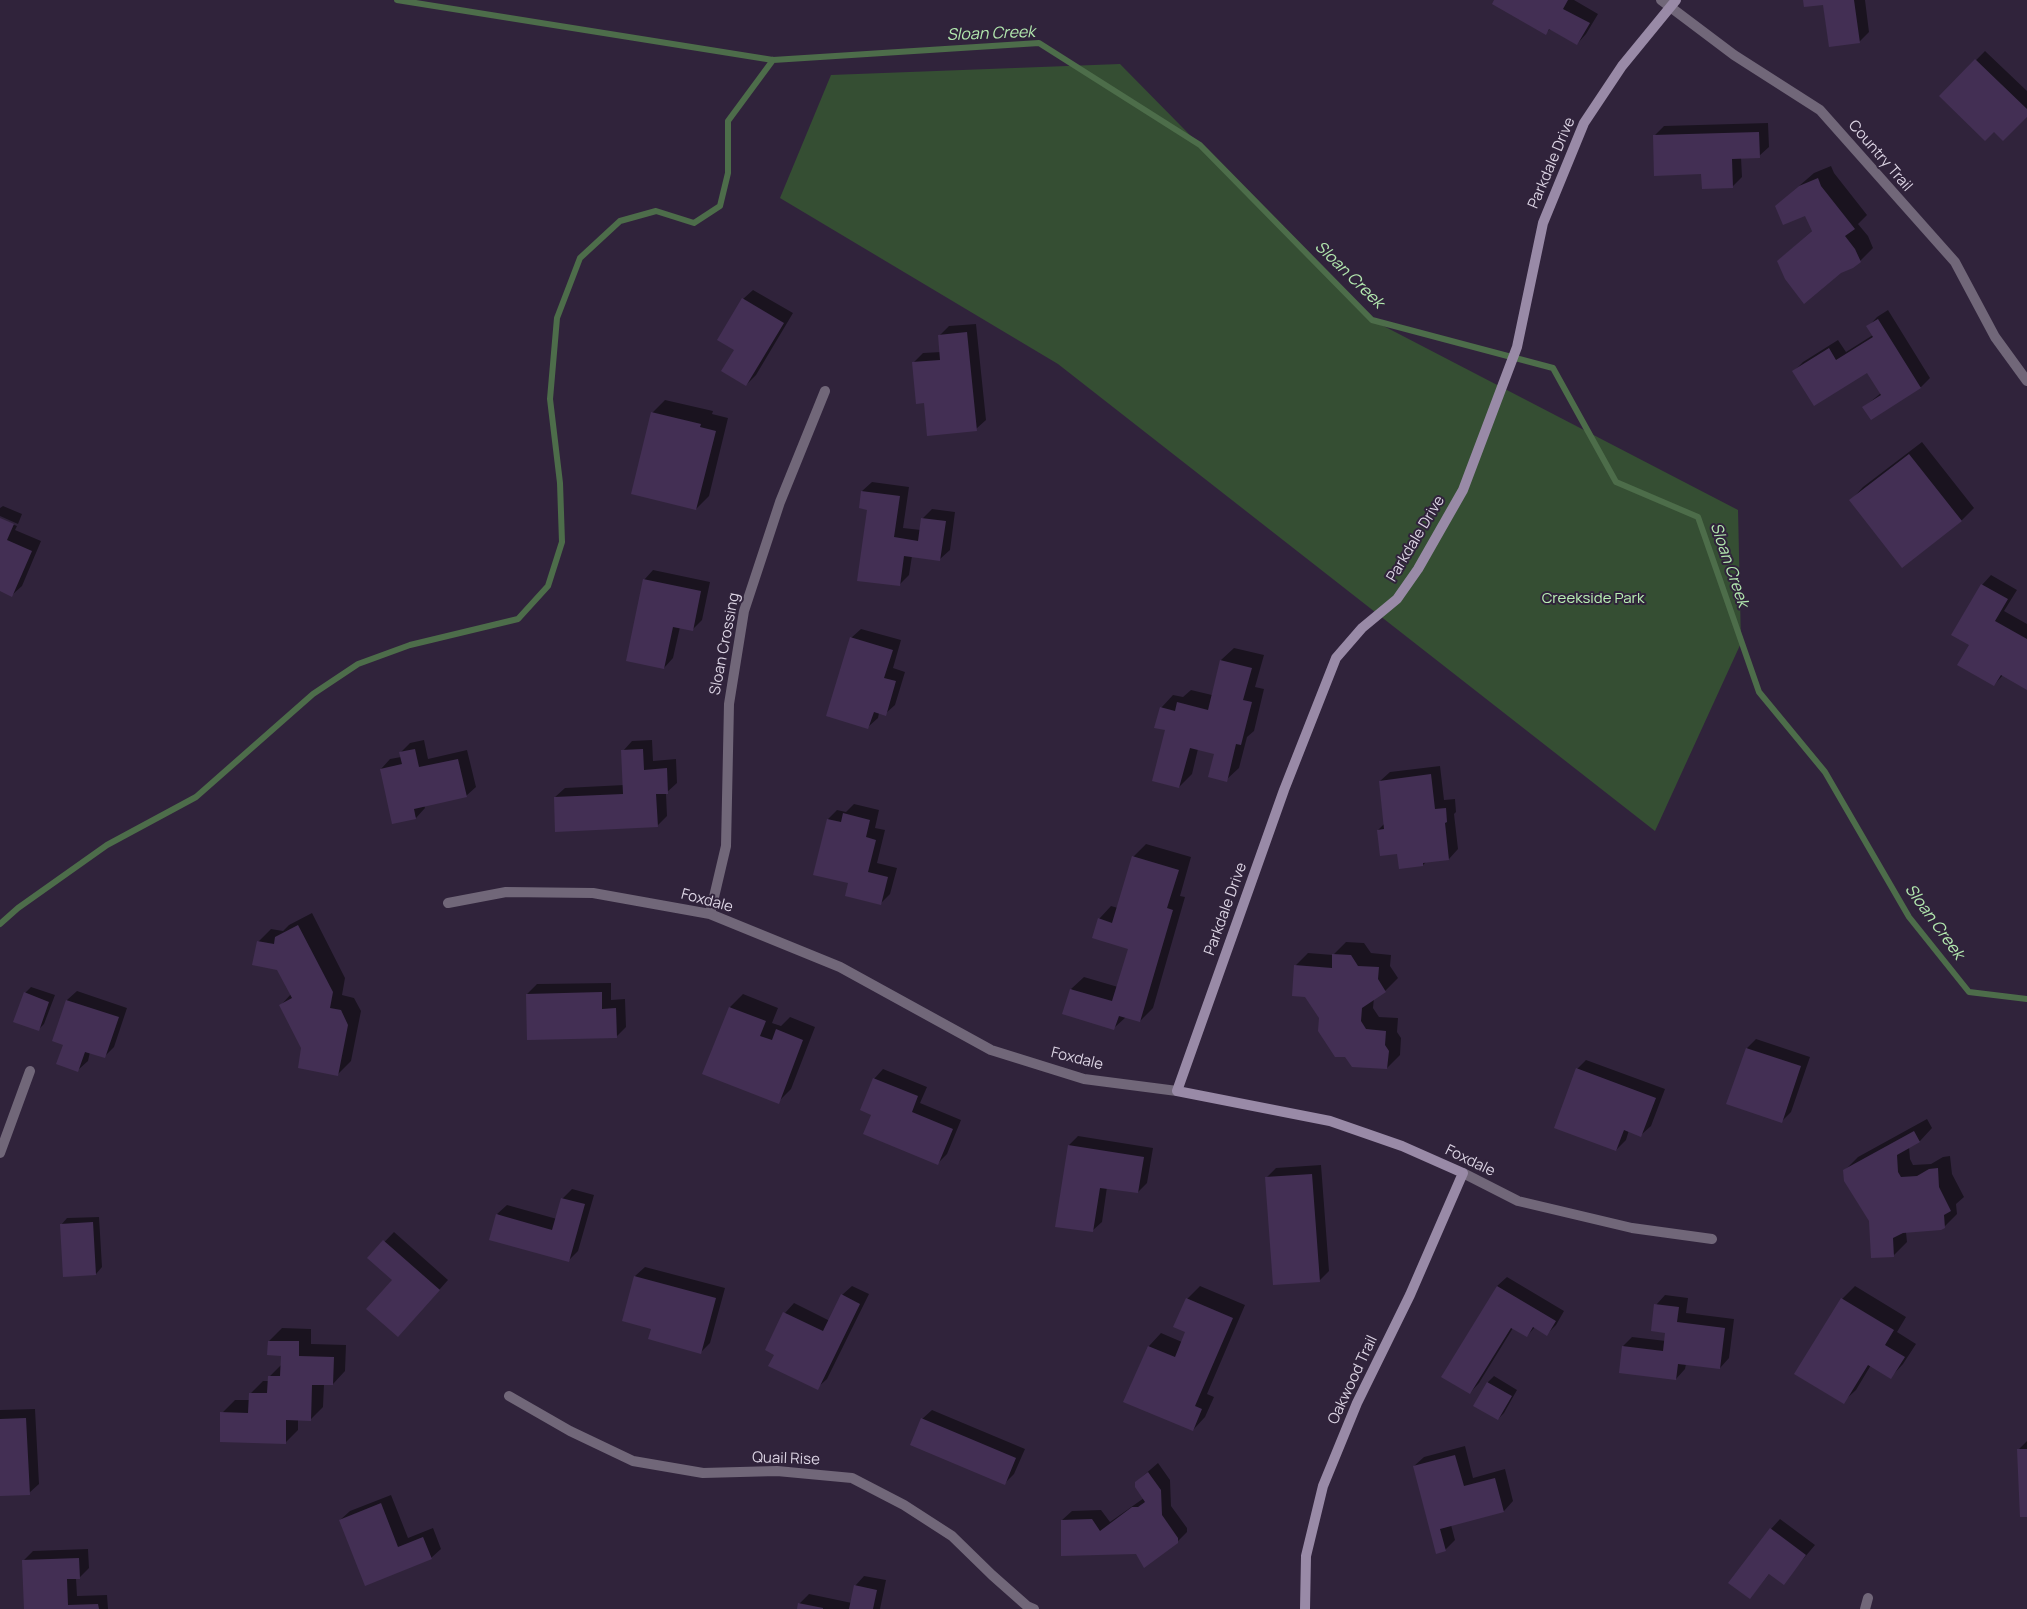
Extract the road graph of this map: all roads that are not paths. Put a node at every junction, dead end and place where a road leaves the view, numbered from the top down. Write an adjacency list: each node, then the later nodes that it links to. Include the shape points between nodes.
1 (1661, 0): 2 (street, Country Trail)
2 (1673, 4): 3 (street, Country Trail, via 1734,55 1820,110 1955,262 1995,337); 8 (street, Parkdale Drive, via 1622,66 1584,123 1543,223 1517,347 1463,490 1418,569 1397,598 1362,628 1336,658 1284,790)
3 (2027, 381)
4 (825, 391): 6 (street, Sloan Crossing, via 780,502 744,611 729,704 726,846)
5 (448, 903): 6 (street, Foxdale, via 506,892 593,893)
6 (710, 914): 8 (street, Foxdale, via 840,966 991,1050 1084,1079)
7 (30, 1071): 9 (street)
8 (1177, 1091): 10 (street, Foxdale, via 1330,1121 1402,1146)
9 (0, 1153)
10 (1463, 1173): 11 (street, Foxdale, via 1518,1201 1632,1228); 15 (street, Oakwood Trail, via 1410,1296 1357,1403 1323,1486 1306,1556)
11 (1712, 1239)
12 (510, 1396): 14 (street, Quail Rise, via 570,1431 633,1461 703,1473 777,1471 852,1478 952,1536 992,1575)
13 (1868, 1598): 16 (street)
14 (1034, 1609)
15 (1305, 1609)
16 (1865, 1609)

